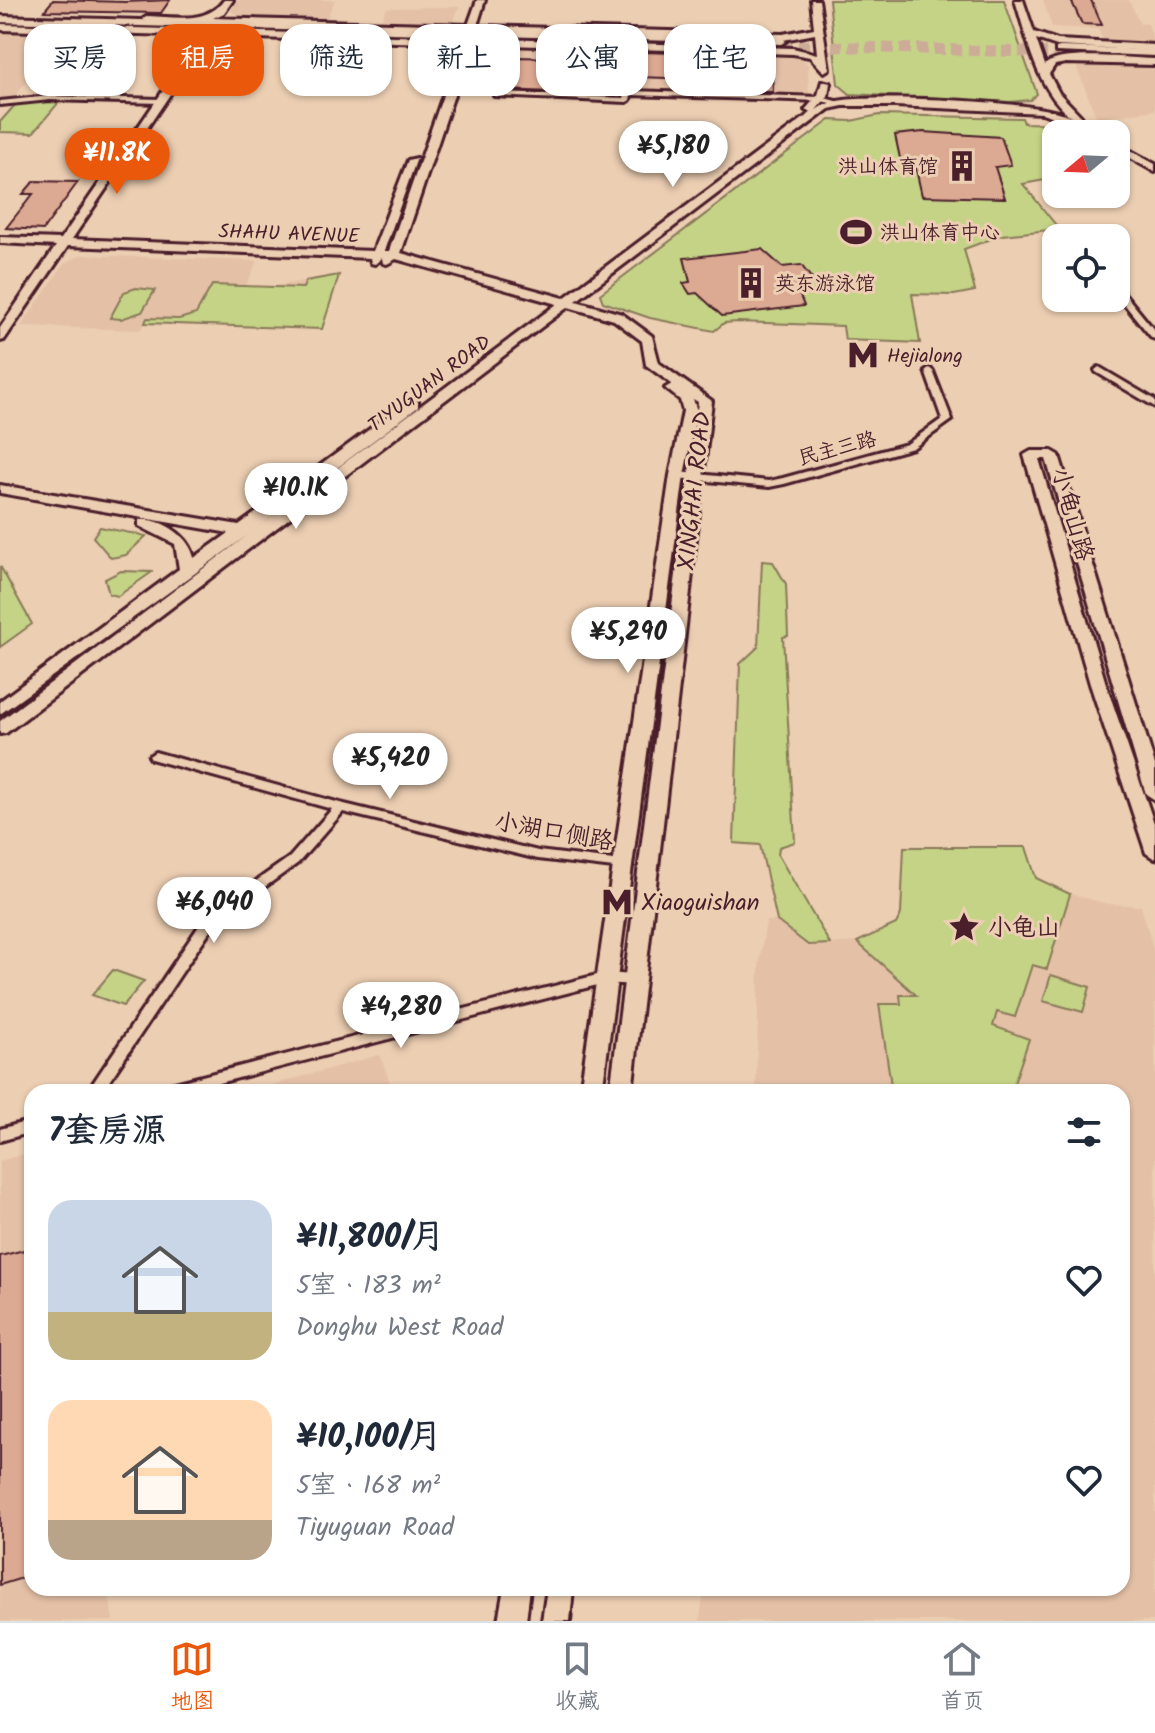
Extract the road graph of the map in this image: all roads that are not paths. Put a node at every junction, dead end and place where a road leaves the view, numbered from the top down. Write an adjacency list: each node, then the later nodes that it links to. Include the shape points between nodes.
1 (229, 0): 5 (main road)
2 (481, 0): 11 (main road)
3 (815, 0): 14 (main road)
4 (1019, 0): 16 (main road)
5 (221, 11): 7 (main road); 8 (main road)
6 (0, 21): 9 (main road)
7 (197, 21): 8 (main road); 9 (main road)
8 (232, 21): 10 (main road)
9 (70, 23): 12 (main road); 13 (main road)
10 (335, 24)
11 (473, 24)
12 (280, 29)
13 (152, 30)
14 (820, 30): 19 (main road); 25 (main road)
15 (392, 32): 18 (main road)
16 (1030, 34): 20 (main road, via 1053,43); 26 (main road)
17 (648, 35): 19 (main road)
18 (535, 36): 19 (main road)
19 (782, 41): 21 (main road, via 793,40 795,47)
20 (1108, 46): 23 (main road, via 1048,47 1053,56); 24 (main road)
21 (776, 48)
22 (776, 51): 25 (main road, via 803,53)
23 (1065, 54): 24 (main road); 26 (main road)
24 (1155, 55)
25 (823, 62): 27 (main road)
26 (1045, 72): 28 (main road)
27 (825, 83): 36 (main road); 40 (main road, via 846,97)
28 (1052, 89): 41 (main road, via 1039,103); 42 (main road)
29 (648, 94): 36 (street)
30 (160, 96): 37 (main road)
31 (161, 96): 37 (main road)
32 (439, 96): 51 (main road)
33 (446, 96): 51 (main road)
34 (520, 96): 35 (street, via 627,100)
35 (628, 96)
36 (821, 99): 39 (street); 52 (main road, TIYUGUAN ROAD)
37 (157, 101): 38 (street, via 50,98); 50 (main road)
38 (0, 103)
39 (840, 103): 40 (main road, TIYUGUAN ROAD); 52 (main road, TIYUGUAN ROAD, via 821,111)
40 (893, 103): 41 (main road)
41 (1007, 107): 42 (main road)
42 (1072, 117): 43 (main road); 44 (main road)
43 (1076, 120)
44 (1078, 120)
45 (1130, 148): 47 (main road)
46 (1130, 154): 48 (main road)
47 (1155, 162)
48 (1155, 169)
49 (0, 243): 50 (main road, SHAHU AVENUE)
50 (57, 245): 51 (main road, SHAHU AVENUE); 54 (main road); 56 (main road)
51 (383, 258): 52 (main road, SHAHU AVENUE)
52 (557, 305): 60 (main road, XINGHAI ROAD, via 632,335 643,368 686,398 690,411); 61 (main road, XINGHAI ROAD, via 610,314 637,329 648,339 653,365 705,401); 64 (main road, TIYUGUAN ROAD); 67 (main road, TIYUGUAN ROAD)
53 (1130, 306): 55 (street)
54 (0, 319)
55 (1155, 336)
56 (0, 337)
57 (1099, 370): 59 (street)
58 (929, 371): 61 (street, 民主三路, via 947,420 919,443 769,484)
59 (1155, 404)
60 (677, 475): 61 (street, 民主三路); 75 (main road, XINGHAI ROAD)
61 (697, 477): 77 (main road, XINGHAI ROAD)
62 (0, 489): 66 (main road)
63 (0, 499): 65 (main road)
64 (269, 510): 66 (main road); 67 (main road, TIYUGUAN ROAD)
65 (144, 523): 67 (main road); 68 (main road, via 180,538)
66 (208, 524): 67 (main road)
67 (246, 535): 68 (main road, TIYUGUAN ROAD); 70 (main road, TIYUGUAN ROAD)
68 (187, 570): 69 (main road, TIYUGUAN ROAD)
69 (0, 709)
70 (0, 729)
71 (155, 756): 73 (street, 小湖口侧路)
72 (1155, 794): 74 (main road, 小龟山路, via 1052,455 1031,455 1098,684)
73 (340, 807): 75 (street, 小湖口侧路, via 538,855); 78 (street, via 294,860 210,920)
74 (1155, 853)
75 (622, 865): 76 (main road, XINGHAI ROAD)
76 (605, 978): 77 (street); 79 (street); 80 (main road, XINGHAI ROAD)
77 (635, 980): 81 (main road, XINGHAI ROAD)
78 (99, 1084)
79 (194, 1084)
80 (592, 1084)
81 (622, 1084)
82 (24, 1128): 83 (street)
83 (0, 1135)
84 (516, 1596): 86 (main road)
85 (559, 1596): 87 (main road)
86 (512, 1621)
87 (556, 1621)

